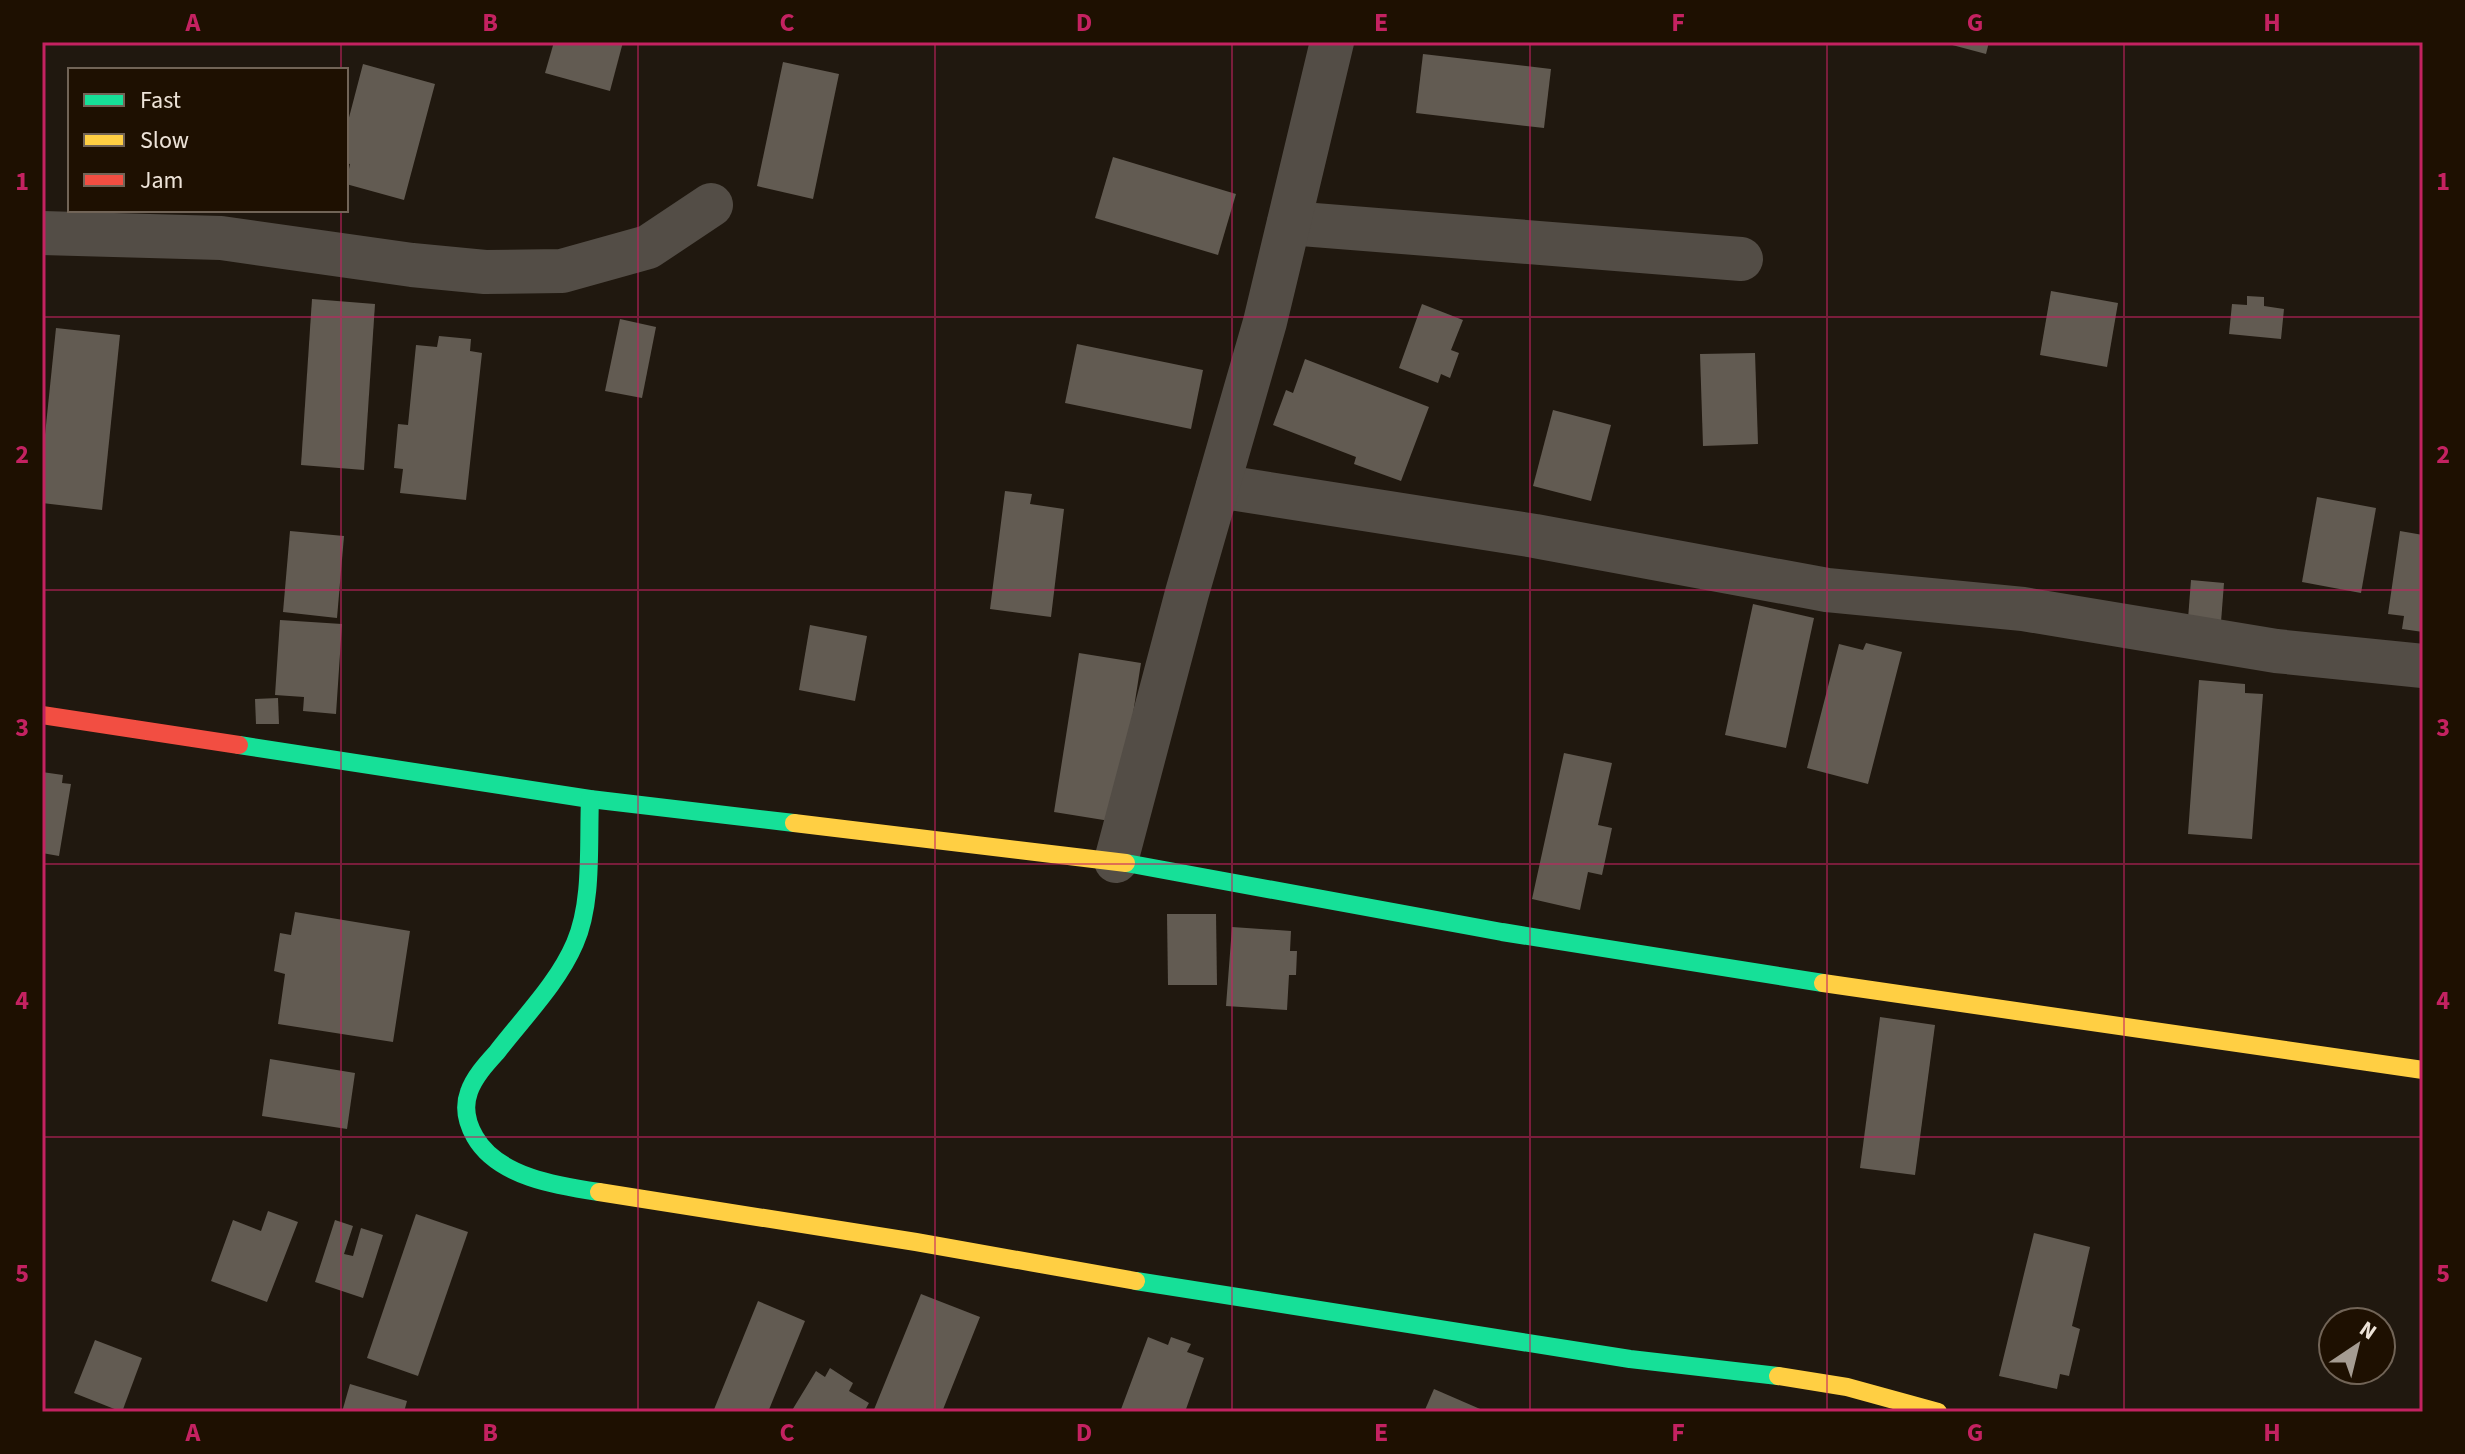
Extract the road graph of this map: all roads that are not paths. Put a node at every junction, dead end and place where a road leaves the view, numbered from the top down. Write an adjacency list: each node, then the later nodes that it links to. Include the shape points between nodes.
1 (1332, 42): 3 (street)
2 (711, 205): 4 (street, via 648,247 562,271 485,272 412,265 221,238)
3 (1289, 223): 5 (street); 6 (street)
4 (42, 233)
5 (1741, 259)
6 (1218, 486): 7 (street, via 1535,536 1827,590 2023,609 2276,651); 10 (street)
7 (2423, 666)
8 (42, 715): 9 (street)
9 (590, 799): 10 (street); 12 (street, via 585,910 575,944 469,1092 466,1121 482,1149 517,1172 559,1186 1209,1294 1847,1387)
10 (1116, 861): 11 (street, via 1518,935)
11 (2423, 1070)
12 (1938, 1412)

